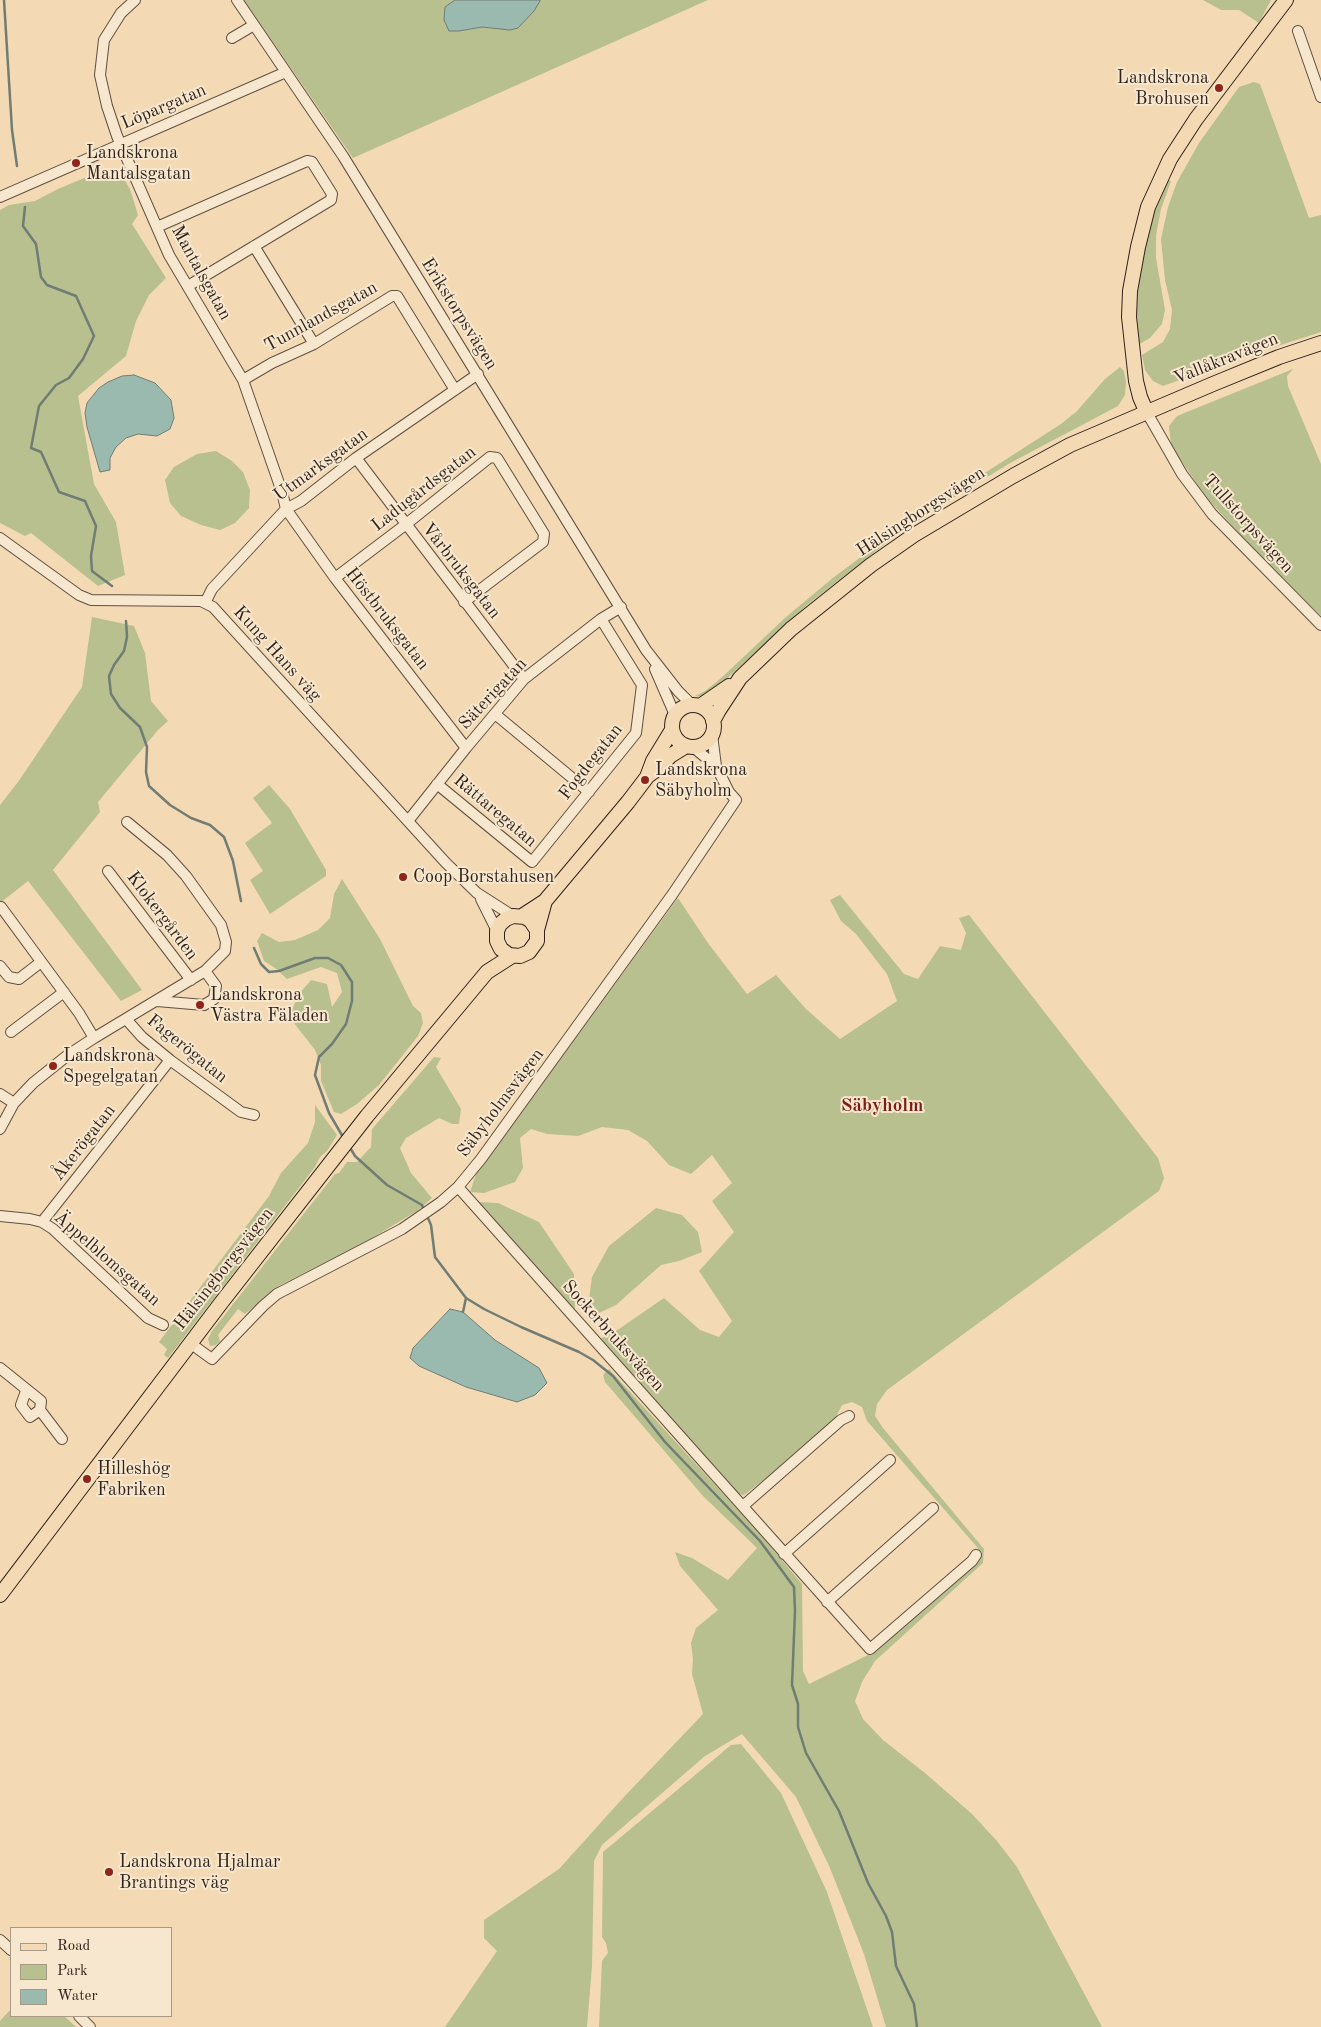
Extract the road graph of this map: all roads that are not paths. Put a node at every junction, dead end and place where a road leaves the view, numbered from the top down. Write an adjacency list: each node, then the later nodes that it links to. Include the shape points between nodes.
1 (135, 0): 9 (street, Mantalsgatan, via 121,13 104,40 100,75)
2 (237, 0): 4 (street, Erikstorpsvägen)
3 (1286, 0): 19 (main road, via 1191,127 1170,159 1148,207 1130,291 1129,317 1136,381)
4 (254, 24): 6 (street); 7 (street, Erikstorpsvägen)
5 (1298, 31): 8 (street)
6 (232, 38)
7 (286, 72): 9 (street, Löpargatan); 16 (street, Erikstorpsvägen, via 343,156)
8 (1321, 97)
9 (120, 144): 10 (street, Löpargatan); 11 (street, Mantalsgatan)
10 (0, 197)
11 (157, 227): 12 (street, via 307,161 312,162 332,194 331,200); 13 (street, Mantalsgatan)
12 (254, 246): 13 (street); 15 (street)
13 (188, 286): 17 (street, Mantalsgatan)
14 (1321, 343): 19 (main road, Vallåkravägen)
15 (314, 344): 17 (street, Tunnlandsgatan); 18 (street, Tunnlandsgatan, via 392,296 398,296)
16 (478, 374): 18 (street, Utmarksgatan); 27 (street, Erikstorpsvägen)
17 (243, 380): 21 (street, Mantalsgatan)
18 (455, 390): 20 (street, Utmarksgatan)
19 (1146, 411): 29 (street, Tullstorpsvägen, via 1182,474 1212,514); 31 (main road, Hälsingborgsvägen, via 1070,445 914,535 790,629)
20 (356, 458): 21 (street, Utmarksgatan); 22 (street, Vårbruksgatan)
21 (286, 509): 24 (street, Höstbruksgatan); 26 (street, Utmarksgatan, via 212,589)
22 (405, 525): 24 (street, Ladugårdsgatan); 25 (street, Vårbruksgatan); 25 (street, Ladugårdsgatan, via 490,457 497,458 544,534 543,542)
23 (0, 538): 26 (street, via 79,595 91,600)
24 (335, 578): 39 (street, Höstbruksgatan)
25 (464, 602): 32 (street, Vårbruksgatan)
26 (205, 603): 44 (street, Kung Hans väg)
27 (621, 607): 28 (street, Säterigatan); 30 (street, Erikstorpsvägen)
28 (601, 619): 32 (street, Säterigatan); 43 (street, Fogdegatan, via 642,685 634,739)
29 (1321, 625)
30 (646, 650): 33 (street, Erikstorpsvägen, via 678,692); 35 (street, Erikstorpsvägen)
31 (740, 678): 33 (main road, Hälsingborgsvägen, via 708,702); 36 (main road, Hälsingborgsvägen, via 719,710)
32 (524, 679): 34 (street, Säterigatan)
33 (696, 706): 35 (main road, via 682,708); 36 (main road, via 708,712)
34 (494, 714): 39 (street, Säterigatan); 43 (street)
35 (675, 715): 37 (main road)
36 (712, 728): 38 (main road, via 702,745); 40 (street, Säbyholmsvägen)
37 (672, 730): 38 (main road, via 677,740); 41 (main road)
38 (690, 747): 40 (street, Säbyholmsvägen); 41 (main road, via 670,756)
39 (466, 748): 42 (street, Säterigatan)
40 (716, 766): 70 (street, Säbyholmsvägen, via 736,800 730,810 576,1029)
41 (647, 777): 49 (main road)
42 (438, 784): 44 (street, Säterigatan); 46 (street, Rättaregatan)
43 (589, 792): 46 (street, Fogdegatan)
44 (408, 821): 48 (street, Kung Hans väg)
45 (127, 822): 57 (street, via 186,876 221,925 225,951)
46 (532, 862)
47 (108, 871): 59 (street, Klokergården)
48 (478, 894): 51 (street, Kung Hans väg); 53 (street, Kung Hans väg)
49 (545, 901): 51 (main road); 52 (main road)
50 (1, 907): 55 (street)
51 (518, 916): 52 (main road, via 531,921); 53 (main road, via 502,921)
52 (537, 930): 54 (main road, via 537,941 532,950 523,956)
53 (497, 938): 54 (main road, via 504,952); 58 (main road, Hälsingborgsvägen)
54 (512, 956): 58 (main road, Hälsingborgsvägen)
55 (41, 962): 56 (street, via 19,979 9,977); 60 (street)
56 (0, 966)
57 (206, 971): 59 (street); 61 (street, via 216,990 214,999 208,1004)
58 (487, 972): 74 (main road, Hälsingborgsvägen, via 368,1116)
59 (191, 980): 61 (street)
60 (64, 992): 63 (street); 64 (street)
61 (157, 1001): 62 (street)
62 (126, 1019): 64 (street); 65 (street, Fagerögatan)
63 (11, 1032)
64 (94, 1038): 67 (street, via 53,1066)
65 (170, 1060): 68 (street, Fagerögatan, via 241,1112); 72 (street, Åkerögatan)
66 (0, 1094): 67 (street)
67 (14, 1103): 69 (street)
68 (254, 1115)
69 (0, 1129)
70 (458, 1186): 74 (street, Säbyholmsvägen, via 402,1229 277,1294 212,1359); 81 (street, Sockerbruksvägen)
71 (0, 1216): 72 (street, Äppelblomsgatan)
72 (42, 1222): 73 (street, Äppelblomsgatan, via 148,1318)
73 (163, 1325)
74 (190, 1343): 85 (main road, Hälsingborgsvägen)
75 (0, 1368): 76 (street)
76 (26, 1391): 77 (street, via 41,1401); 77 (street, via 21,1405 30,1417)
77 (40, 1410): 79 (street)
78 (849, 1416): 81 (street)
79 (62, 1439)
80 (890, 1460): 83 (street)
81 (743, 1506): 83 (street, Sockerbruksvägen)
82 (933, 1508): 86 (street)
83 (784, 1554): 86 (street, Sockerbruksvägen)
84 (976, 1554): 86 (street, Sockerbruksvägen, via 972,1561 870,1649)
85 (0, 1595)
86 (827, 1602)
87 (0, 1940): 88 (street)
88 (10, 1949)
89 (80, 2017): 90 (street)
90 (90, 2027)

